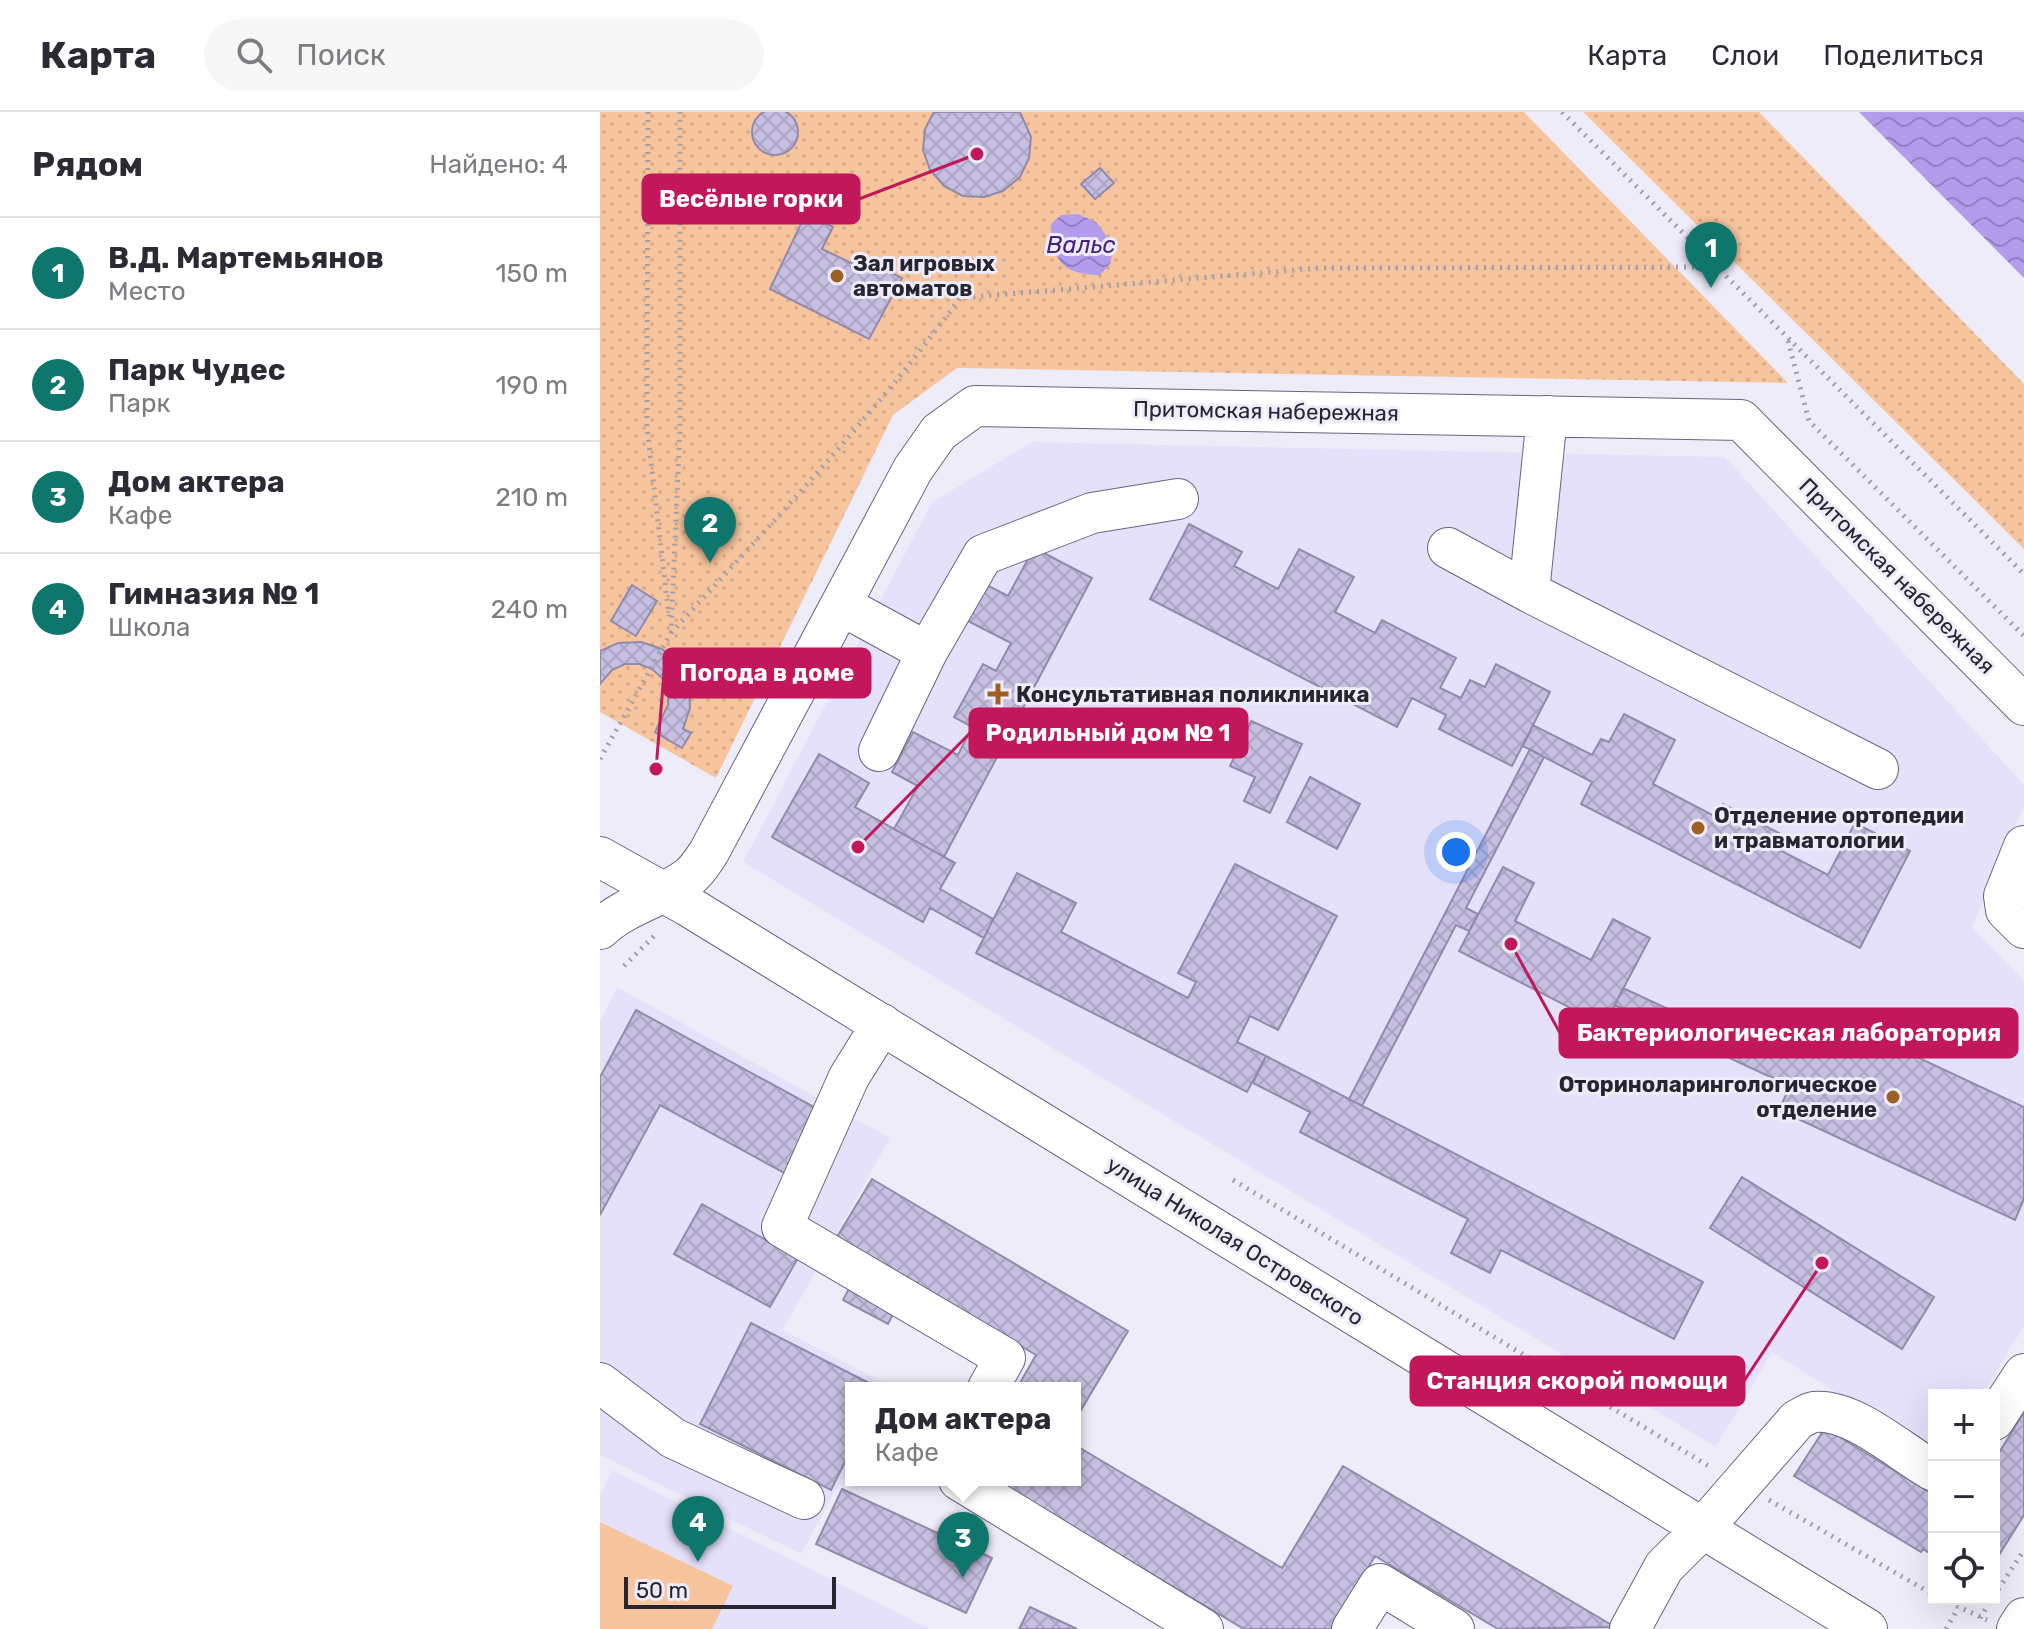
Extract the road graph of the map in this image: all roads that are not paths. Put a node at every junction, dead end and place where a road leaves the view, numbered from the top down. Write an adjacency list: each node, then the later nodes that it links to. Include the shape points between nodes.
1 (1547, 416): 4 (street); 5 (street, Притомская набережная, via 975,406 939,432 913,469); 7 (street, Притомская набережная, via 1741,420)
2 (1178, 499): 6 (street, via 1092,513 983,555)
3 (1448, 548): 4 (street)
4 (1529, 592): 9 (street)
5 (841, 605): 6 (street); 12 (street, Притомская набережная, via 709,852)
6 (927, 652): 8 (street)
7 (2024, 705)
8 (879, 751)
9 (1878, 769)
10 (2024, 846): 13 (street, via 2004,896 2006,910)
11 (600, 857): 12 (street, улица Николая Островского)
12 (664, 909): 14 (street, Притомская набережная, via 630,909); 15 (street, улица Николая Островского)
13 (2024, 928)
14 (600, 929)
15 (882, 1024): 17 (street, via 849,1077 782,1227 1005,1358); 23 (street, улица Николая Островского)
16 (2024, 1374): 19 (street)
17 (991, 1382)
18 (600, 1383): 22 (street, via 673,1438)
19 (2000, 1411)
20 (1928, 1467): 23 (street, via 1861,1424 1830,1412 1811,1412 1797,1420)
21 (969, 1486): 24 (street)
22 (804, 1499)
23 (1703, 1528): 27 (street, via 1664,1567); 28 (street, улица Николая Островского)
24 (1203, 1629)
25 (1352, 1629): 26 (street, via 1380,1584)
26 (1454, 1629)
27 (1630, 1629)
28 (1867, 1629)

